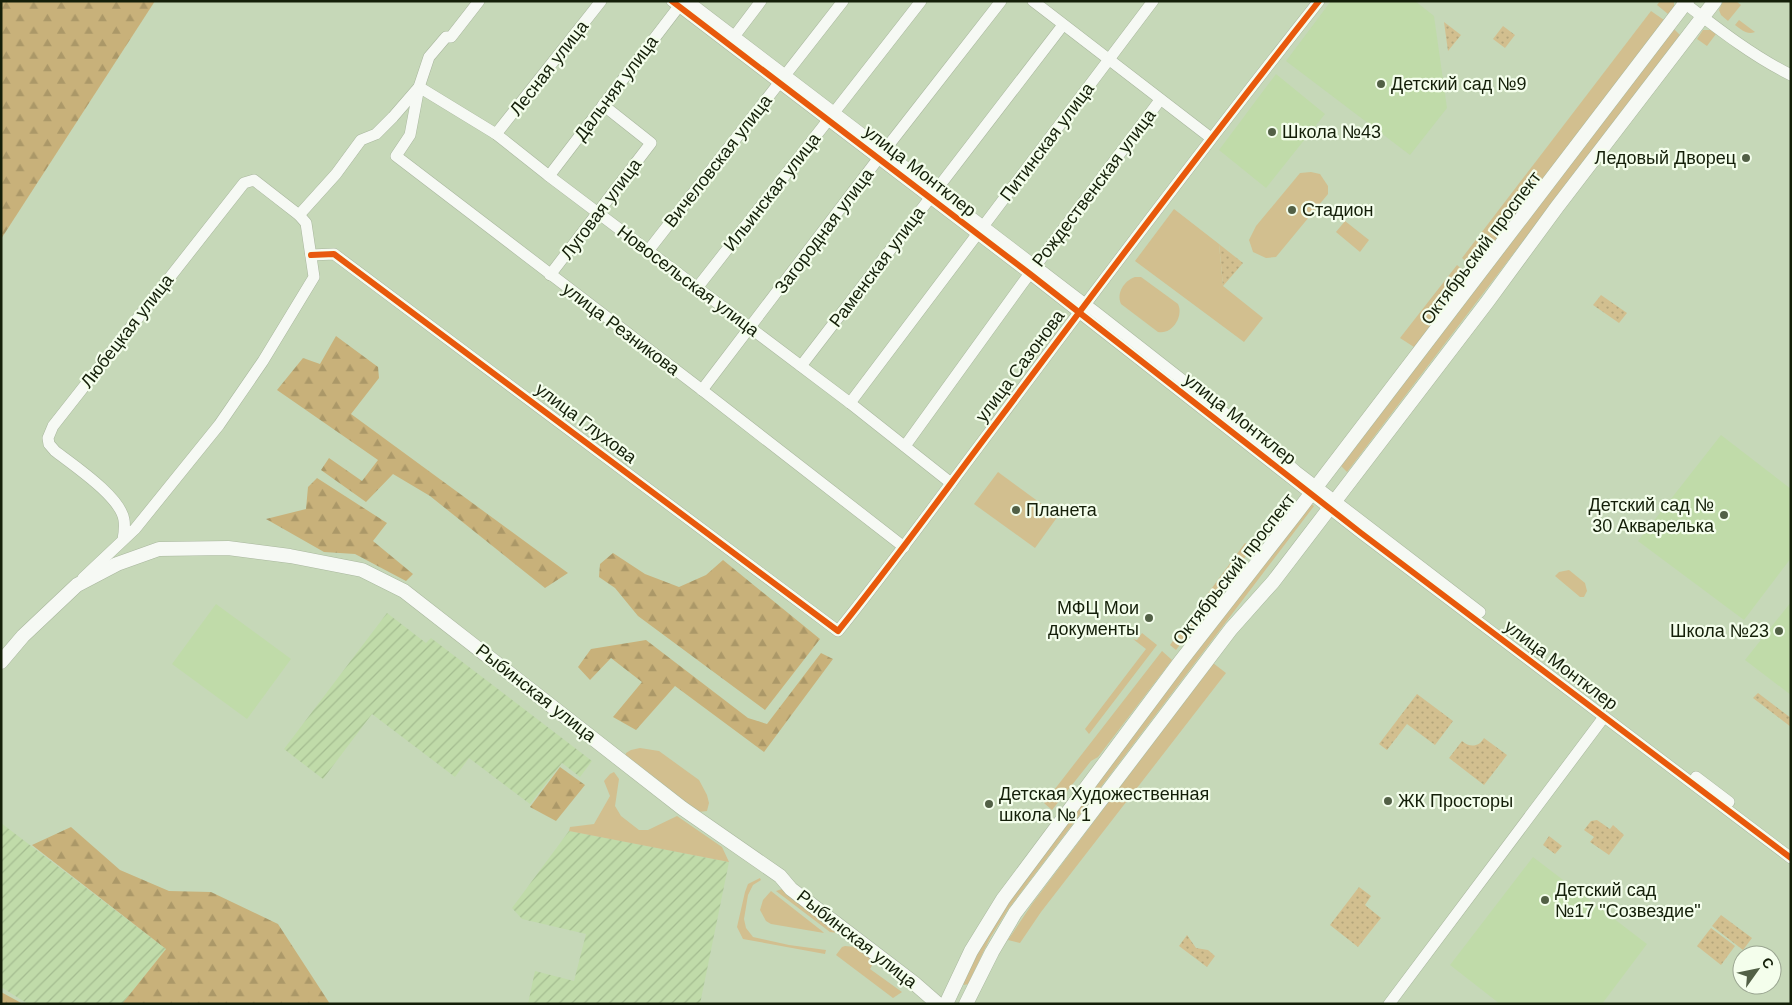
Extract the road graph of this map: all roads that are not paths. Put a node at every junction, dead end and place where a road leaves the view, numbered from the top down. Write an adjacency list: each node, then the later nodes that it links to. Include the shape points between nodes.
1 (479, 1): 19 (street, via 429,57)
2 (601, 1): 23 (street, Лесная улица)
3 (761, 1): 15 (street)
4 (844, 1): 18 (street, Вичеловская улица)
5 (921, 1): 22 (street, Ильинская улица)
6 (1002, 1): 25 (street, Загородная улица)
7 (1033, 1): 14 (street)
8 (1153, 1): 16 (street, Питинская улица)
9 (1319, 1): 24 (street, улица Сазонова)
10 (1715, 1): 13 (main road, Октябрьский проспект)
11 (680, 2): 15 (street, улица Монтклер); 21 (street, Дальняя улица)
12 (1685, 2): 13 (street); 43 (main road, Октябрьский проспект)
13 (1702, 17): 17 (street, via 1760,60); 44 (main road, Октябрьский проспект)
14 (1063, 25): 16 (street); 27 (street, Раменская улица)
15 (731, 40): 18 (street, улица Монтклер)
16 (1109, 60): 20 (street); 30 (street, Питинская улица)
17 (1791, 75)
18 (783, 79): 22 (street, улица Монтклер); 31 (street, Вичеловская улица)
19 (419, 87): 23 (street, Новосельская улица); 29 (street, via 376,134 362,140); 34 (street, улица Резникова, via 410,135 396,156)
20 (1160, 100): 24 (street); 33 (street, Рождественская улица)
21 (603, 105): 26 (street, Дальняя улица); 28 (street, Луговая улица, via 651,143)
22 (831, 116): 25 (street, улица Монтклер); 35 (street, Ильинская улица)
23 (496, 134): 26 (street, Новосельская улица)
24 (1211, 138): 36 (street, улица Сазонова)
25 (881, 155): 27 (street, улица Монтклер); 37 (street, Загородная улица)
26 (549, 176): 28 (street, Новосельская улица)
27 (933, 194): 30 (street, улица Монтклер); 38 (street, Раменская улица)
28 (598, 213): 31 (street, Новосельская улица); 34 (street, Луговая улица)
29 (303, 219): 32 (street); 45 (street, Любецкая улица, via 254,180 244,183 53,426 48,444 112,498 121,510)
30 (981, 231): 33 (street, улица Монтклер); 40 (street, Питинская улица)
31 (648, 251): 35 (street, Новосельская улица)
32 (311, 255): 45 (street, via 314,277 263,361 219,425); 48 (street, улица Глухова, via 334,254)
33 (1033, 270): 36 (street, улица Монтклер); 41 (street, Рождественская улица)
34 (550, 275): 39 (street, улица Резникова)
35 (697, 288): 37 (street, Новосельская улица)
36 (1083, 308): 42 (street, улица Сазонова); 43 (street, улица Монтклер, via 1262,442)
37 (750, 327): 38 (street, Новосельская улица); 39 (street, Загородная улица)
38 (801, 366): 40 (street, Новосельская улица)
39 (702, 390): 46 (street, улица Резникова)
40 (850, 403): 41 (street, Новосельская улица)
41 (905, 446): 42 (street, Новосельская улица)
42 (952, 483): 46 (street, улица Сазонова)
43 (1314, 490): 44 (street, улица Монтклер); 53 (main road, Октябрьский проспект, via 1180,662 1003,899 980,935)
44 (1332, 504): 50 (street, улица Монтклер); 51 (street, улица Монтклер); 54 (main road, Октябрьский проспект, via 1273,582 1231,629 1015,914)
45 (123, 540): 47 (street)
46 (904, 547): 48 (street, улица Сазонова)
47 (76, 585): 49 (main road, Рыбинская улица); 53 (main road, Рыбинская улица, via 117,564 160,549 228,548 362,570 404,591 682,808 780,876 796,883)
48 (838, 631)
49 (1, 662)
50 (1604, 717): 52 (street, улица Монтклер); 55 (street)
51 (1791, 849)
52 (1791, 858)
53 (947, 1002)
54 (966, 1004)
55 (1389, 1004)

